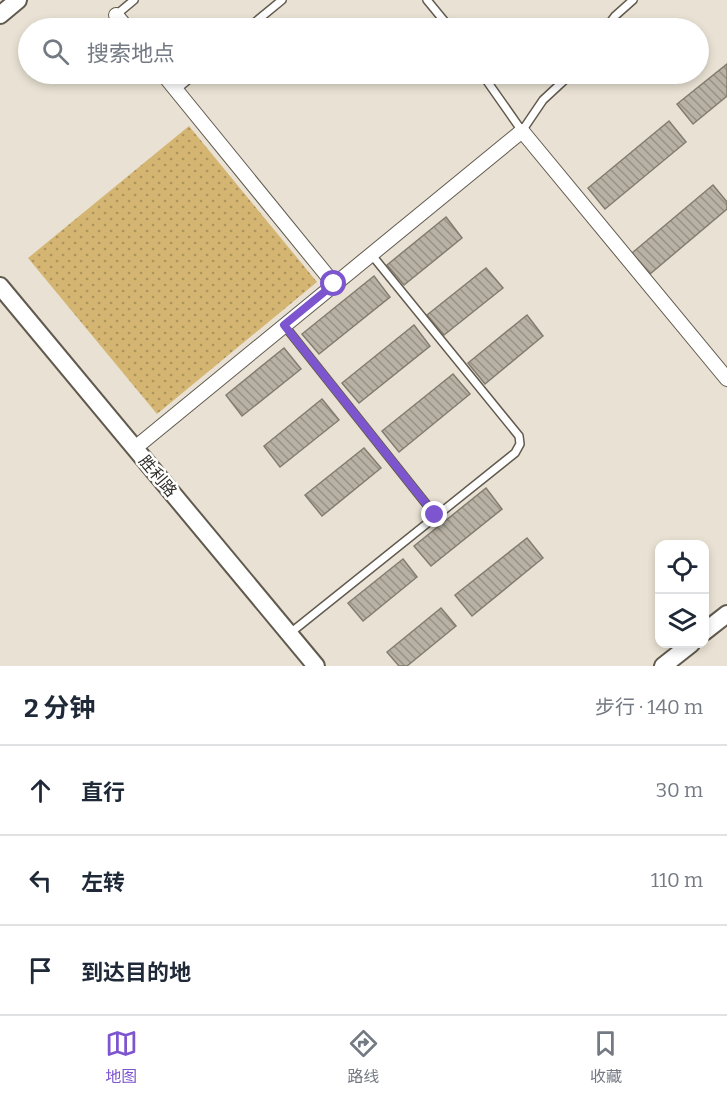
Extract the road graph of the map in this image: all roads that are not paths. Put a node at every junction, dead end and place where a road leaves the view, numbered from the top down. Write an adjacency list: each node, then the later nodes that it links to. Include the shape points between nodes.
1 (18, 0): 6 (street)
2 (134, 0): 7 (lane)
3 (282, 0): 9 (lane)
4 (427, 0): 10 (lane)
5 (633, 0): 11 (lane)
6 (0, 15)
7 (116, 15): 8 (street)
8 (119, 18)
9 (260, 18)
10 (442, 18)
11 (614, 18)
12 (171, 84): 16 (street)
13 (183, 84): 16 (lane)
14 (489, 84): 17 (lane)
15 (560, 84): 17 (lane, via 543,100)
16 (176, 90): 19 (street)
17 (522, 131): 18 (street); 22 (street)
18 (371, 254): 19 (street); 24 (lane, via 519,436 515,453)
19 (334, 284): 21 (street)
20 (1, 290): 23 (street, 胜利路)
21 (284, 325): 23 (street); 24 (lane)
22 (727, 379)
23 (135, 448): 27 (street, 胜利路)
24 (435, 515): 27 (lane)
25 (727, 614): 26 (street)
26 (709, 629)
27 (289, 634): 30 (street, 胜利路)
28 (687, 648): 29 (street)
29 (671, 664)
30 (316, 666)

